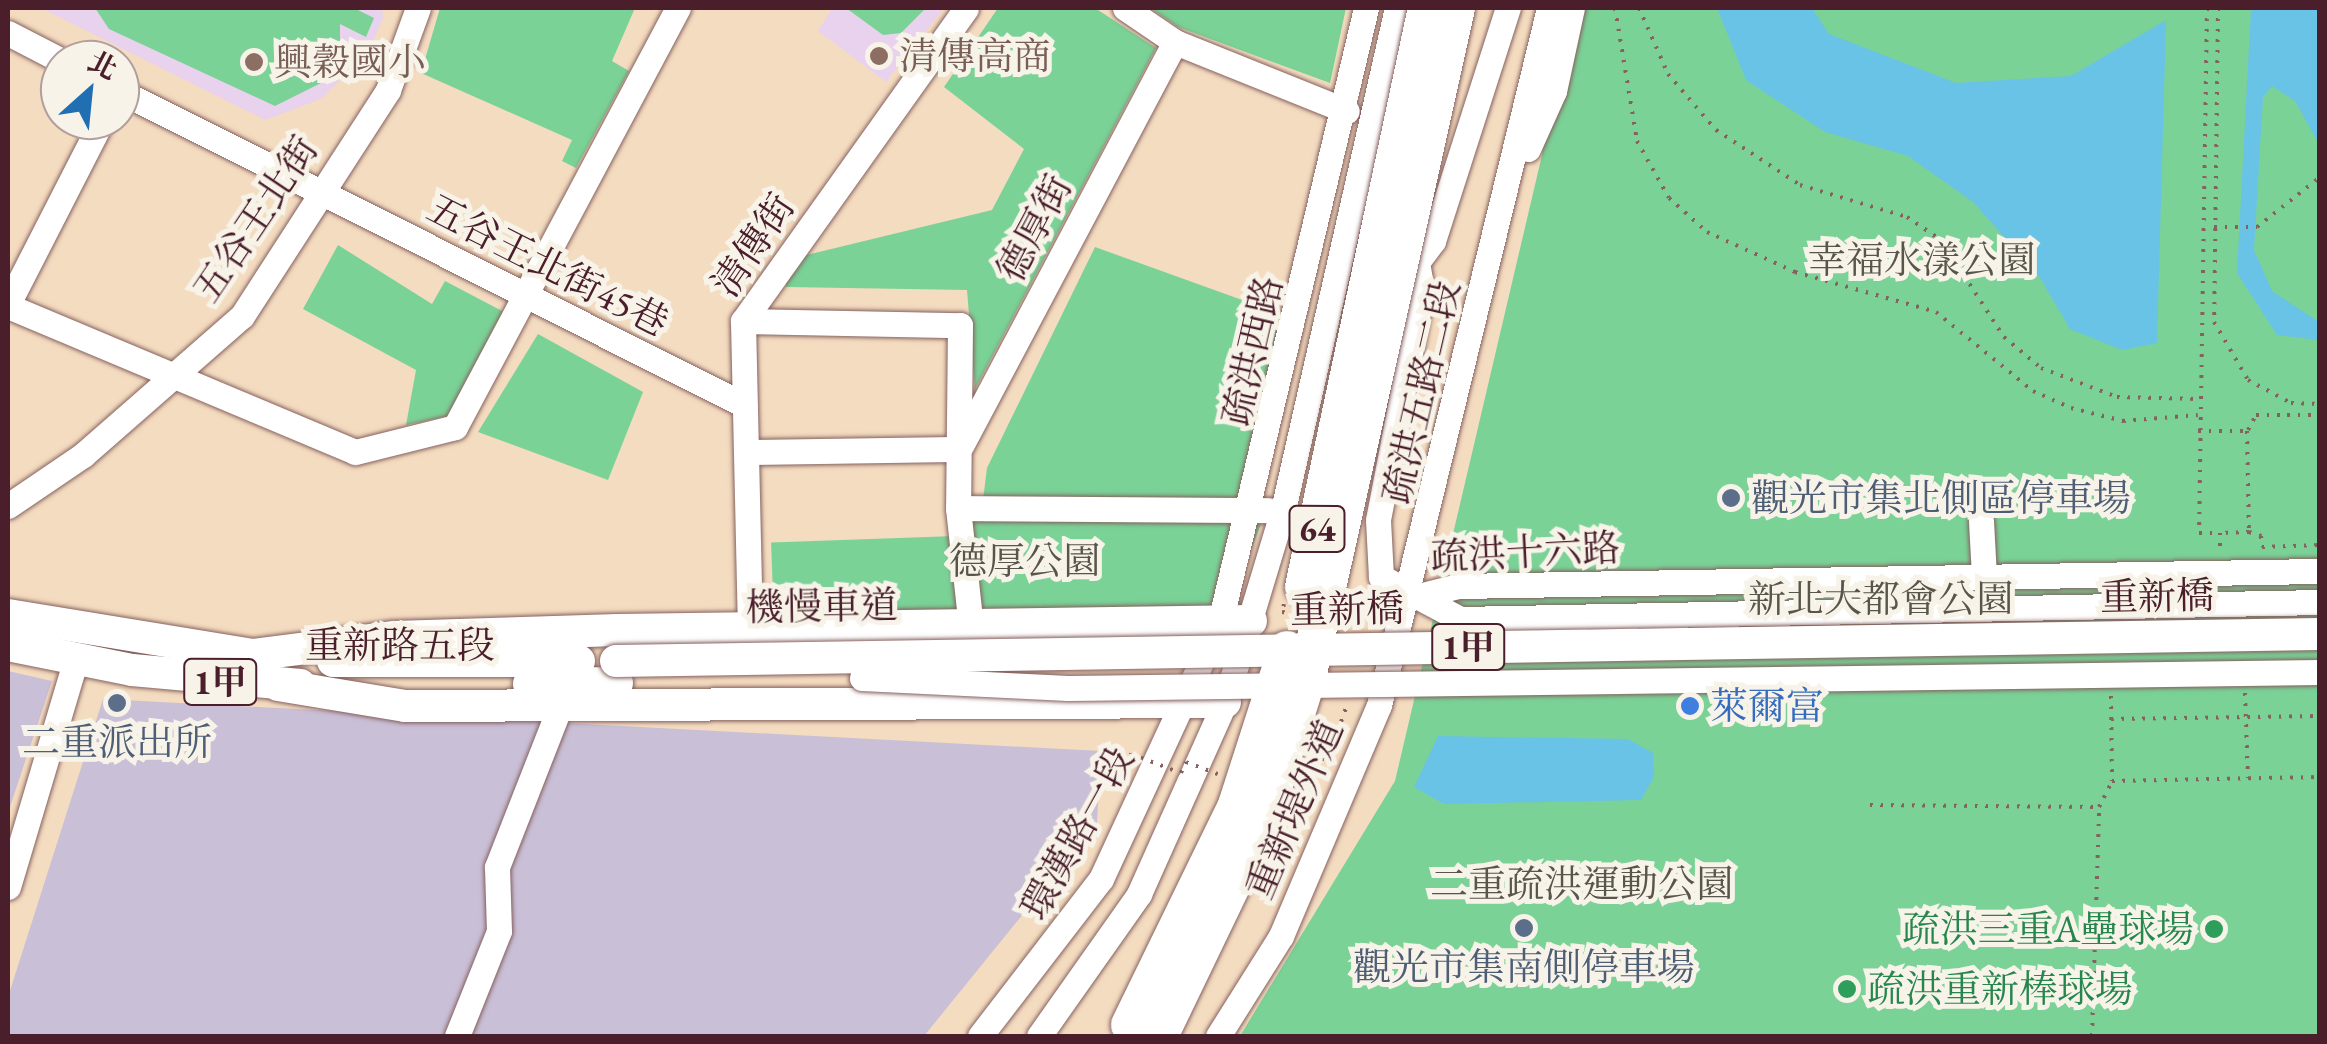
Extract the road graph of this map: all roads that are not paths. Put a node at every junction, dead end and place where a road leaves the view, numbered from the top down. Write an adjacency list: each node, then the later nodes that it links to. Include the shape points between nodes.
1 (418, 8): 18 (street, 五谷王北街, via 388,90)
2 (678, 8): 21 (street)
3 (966, 8): 23 (street, 清傳街)
4 (1125, 8): 13 (street)
5 (1366, 8): 16 (street, 疏洪西路)
6 (1397, 8): 31 (street, 疏洪西路)
7 (1427, 8): 56 (highway, 64, bridge, via 1280,677 1236,808)
8 (1452, 8): 20 (street, via 1412,220); 56 (highway, 64, bridge, via 1306,682 1262,822)
9 (1508, 8): 20 (street, via 1439,224)
10 (1549, 8): 19 (street, 疏洪五路二段)
11 (1572, 8): 19 (street, 疏洪五路二段, via 1554,91)
12 (8, 33): 14 (street)
13 (1175, 42): 16 (street); 26 (street, 德厚街)
14 (40, 50)
15 (140, 101): 18 (street, 五谷王北街45巷)
16 (1347, 111): 30 (street, 疏洪西路)
17 (92, 140): 22 (street)
18 (319, 191): 21 (street, 五谷王北街45巷); 24 (street, 五谷王北街, via 250,306)
19 (1504, 204): 36 (street, 疏洪五路二段)
20 (1416, 266): 35 (street, via 1369,318 1314,518); 36 (street, via 1422,291 1378,520 1381,577)
21 (525, 295): 24 (street, via 455,428 410,444 355,452); 25 (street, 五谷王北街45巷)
22 (8, 305): 24 (street)
23 (742, 321): 25 (street, 清傳街); 26 (street, via 960,325)
24 (168, 377): 28 (street, 五谷王北街, via 83,455)
25 (744, 405): 27 (street, 清傳街)
26 (959, 449): 27 (street); 29 (street)
27 (747, 452): 42 (street, 清傳街)
28 (8, 506)
29 (958, 508): 30 (street); 39 (street)
30 (1253, 510): 31 (street); 41 (street, 疏洪西路)
31 (1283, 510): 35 (street, 疏洪西路)
32 (1981, 522): 34 (street)
33 (2320, 571): 34 (street, 疏洪十六路)
34 (1984, 577): 36 (street, 疏洪十六路, via 1458,586)
35 (1264, 579): 41 (street, 疏洪西路)
36 (1410, 598): 37 (street, 疏洪十六路, via 1460,619); 60 (street, 重新堤外道, via 1314,866)
37 (2320, 602)
38 (8, 615): 46 (main road, 重新路五段 / 1甲)
39 (970, 618): 41 (main road); 42 (main road)
40 (2320, 618): 48 (street, 機慢車道, bridge)
41 (1236, 622): 52 (street, 疏洪西路); 53 (street, 疏洪西路)
42 (750, 630): 46 (main road, via 395,638)
43 (2320, 634): 48 (main road, 重新橋 / 1甲, bridge)
44 (8, 646): 47 (main road, 重新路五段 / 1甲)
45 (2320, 654): 50 (main road, 重新橋 / 1甲, bridge)
46 (244, 656): 48 (main road, 重新路五段 / 1甲)
47 (76, 659): 51 (main road, 重新路五段 / 1甲); 55 (street)
48 (616, 666): 50 (main road, 重新橋 / 1甲); 51 (main road, 重新路五段 / 1甲)
49 (2320, 672): 50 (street, 機慢車道, bridge, via 1068,688)
50 (862, 678)
51 (278, 685): 54 (main road, via 405,706)
52 (1225, 702): 53 (main road); 59 (street, 環漢路一段, via 1139,894)
53 (1187, 704): 54 (main road); 58 (street, 環漢路一段, via 1082,912)
54 (560, 706): 57 (street, via 497,867 499,930)
55 (8, 886)
56 (1145, 1031)
57 (457, 1036)
58 (980, 1036)
59 (1039, 1036)
60 (1218, 1036)

